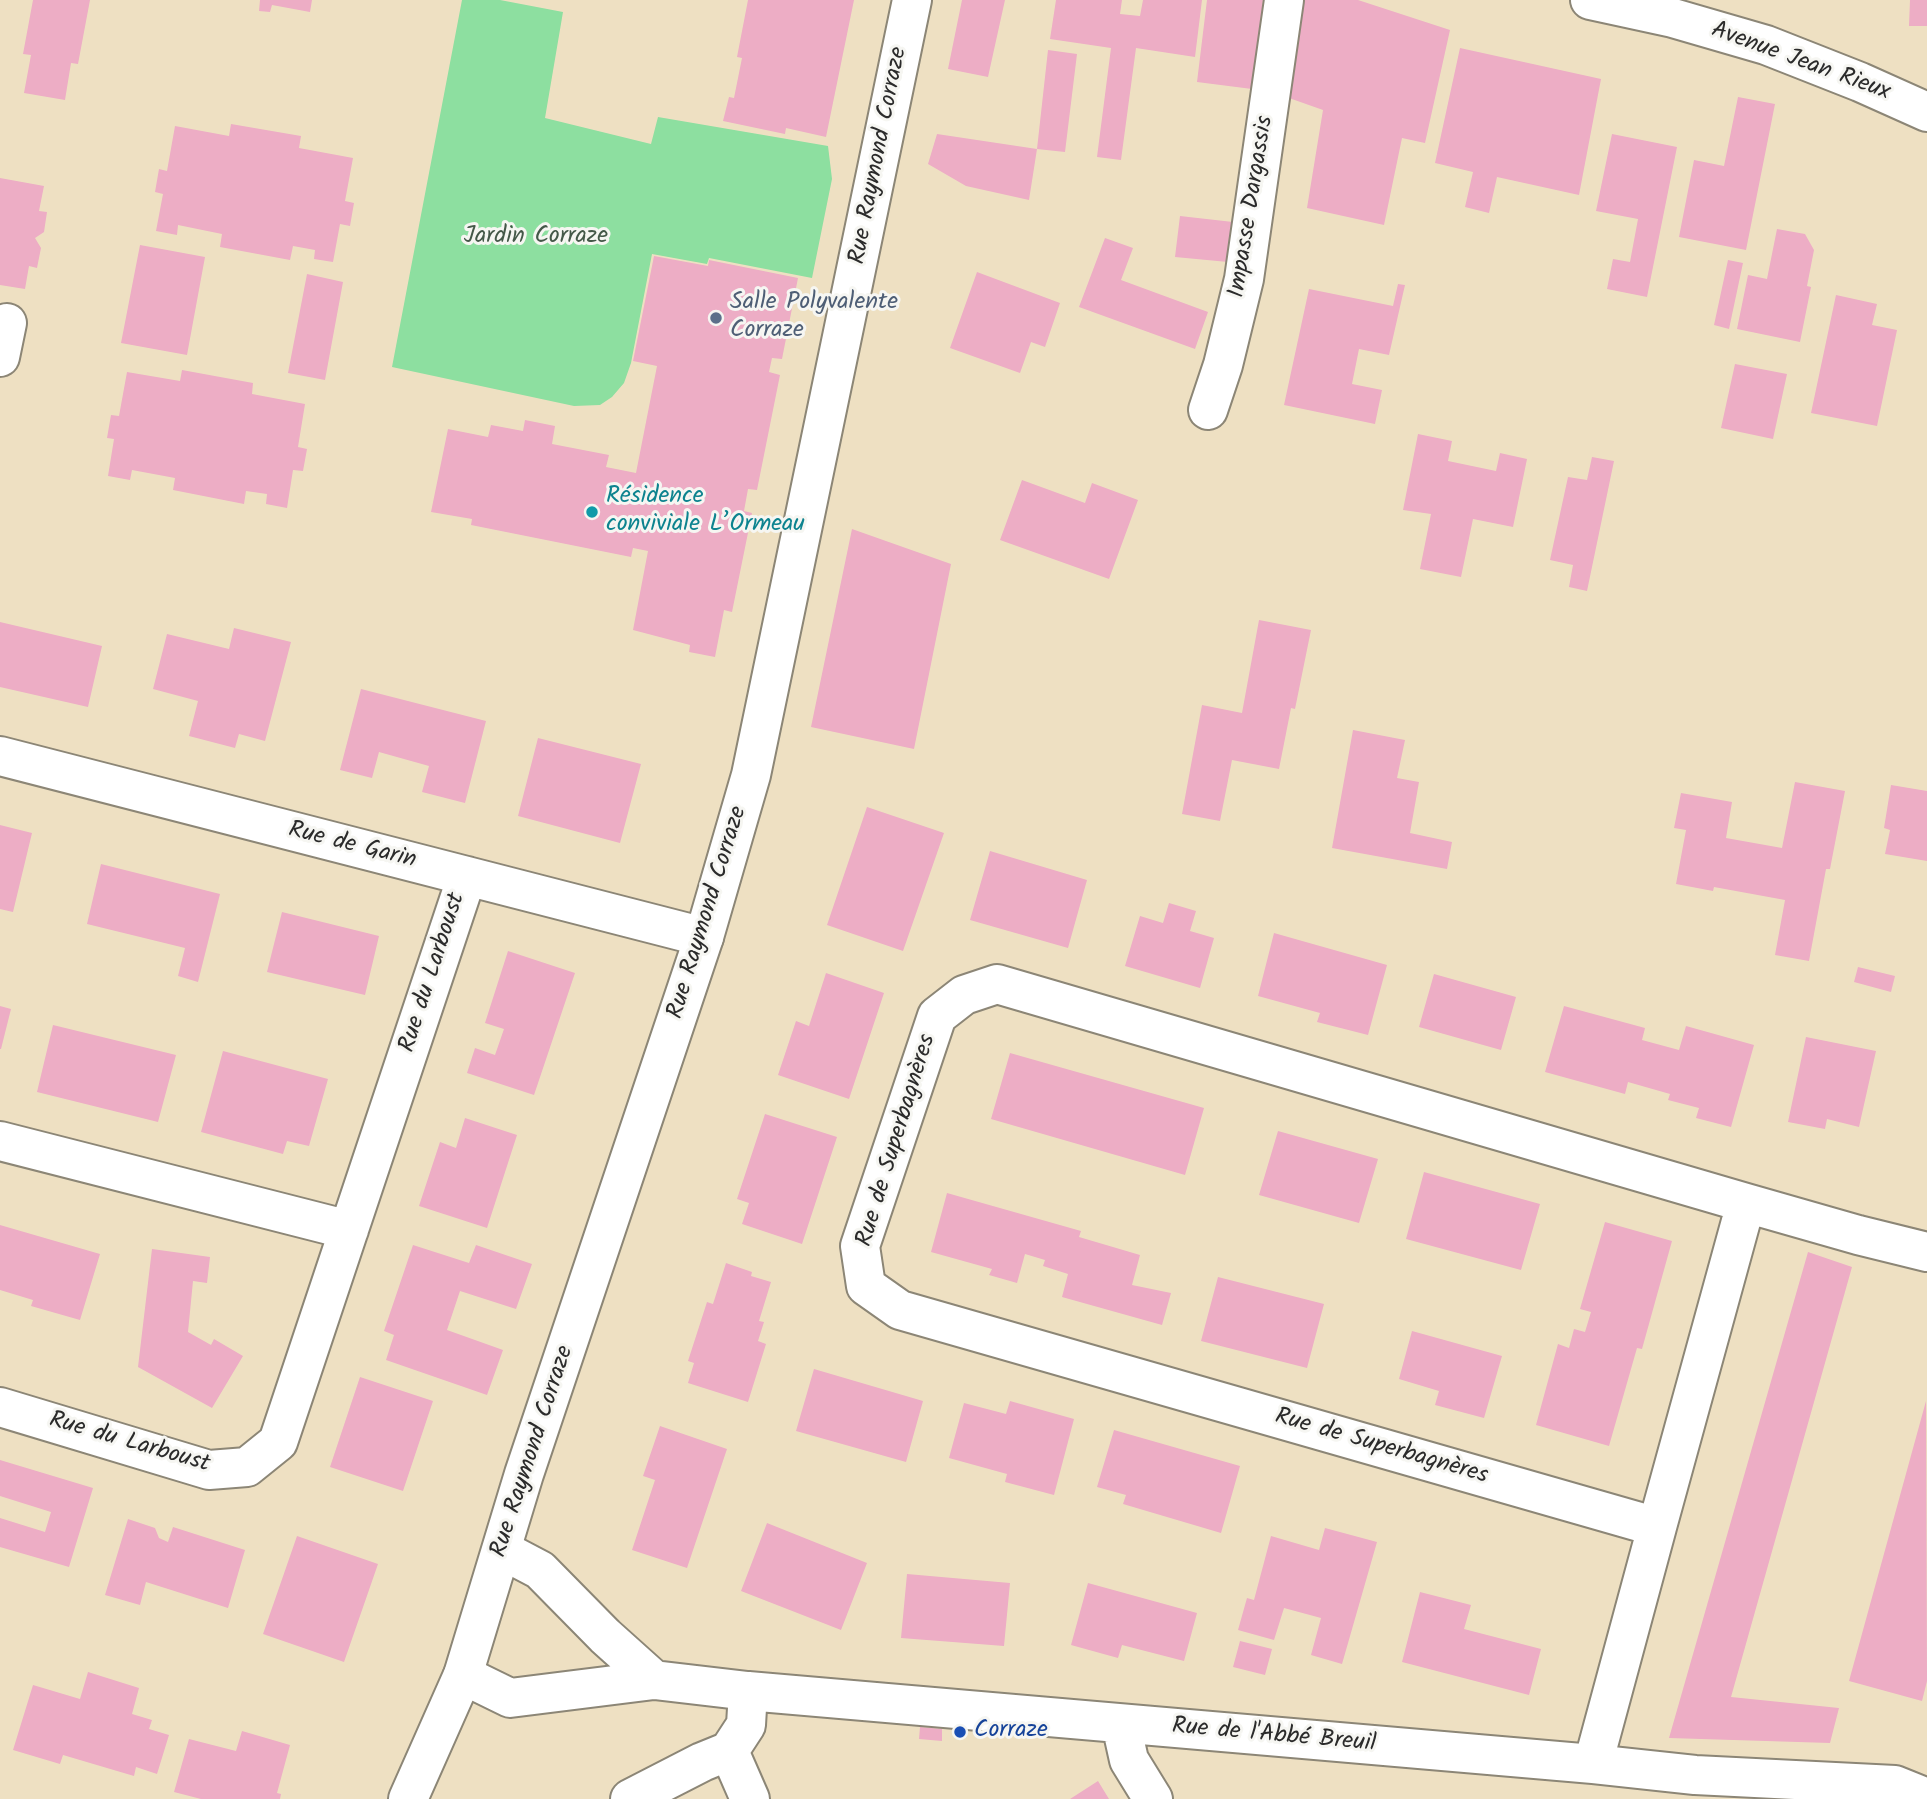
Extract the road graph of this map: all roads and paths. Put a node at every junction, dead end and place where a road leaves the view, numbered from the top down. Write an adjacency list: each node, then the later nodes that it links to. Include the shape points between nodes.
1 (912, 0): 8 (street, Rue Raymond Corraze, via 751,775)
2 (1284, 0): 5 (street, Impasse Dargassis, via 1244,279)
3 (1590, 0): 4 (street, Avenue Jean Rieux, via 1766,45)
4 (1927, 112)
5 (1208, 410)
6 (0, 756): 7 (street, Rue de Garin)
7 (467, 876): 8 (street, Rue de Garin); 11 (street, Rue du Larboust)
8 (704, 937): 15 (street, Rue Raymond Corraze)
9 (0, 1141): 11 (street)
10 (1746, 1203): 12 (street, Rue de Superbagnères); 14 (street); 14 (street, Rue de Superbagnères, via 997,984 964,995 937,1016 860,1246 866,1286 900,1310)
11 (349, 1230): 13 (street, Rue du Larboust, via 278,1442 247,1467 209,1470)
12 (1927, 1251)
13 (0, 1407)
14 (1657, 1527): 21 (street)
15 (502, 1550): 16 (street, Rue Raymond Corraze); 17 (street, via 540,1570)
16 (463, 1675): 17 (street, Rue de l'Abbé Breuil, via 510,1698); 24 (street, Rue Raymond Corraze)
17 (654, 1680): 18 (street, Rue de l'Abbé Breuil)
18 (748, 1691): 19 (street, Rue de l'Abbé Breuil); 20 (street, via 746,1725)
19 (1121, 1724): 21 (street, Rue de l'Abbé Breuil); 27 (street, via 1129,1760)
20 (729, 1751): 25 (street); 26 (street)
21 (1593, 1764): 23 (street, Rue de l'Abbé Breuil)
22 (1916, 1786): 23 (street, Rue de l'Abbé Breuil)
23 (1694, 1787)
24 (408, 1799)
25 (630, 1799)
26 (750, 1799)
27 (1153, 1799)

